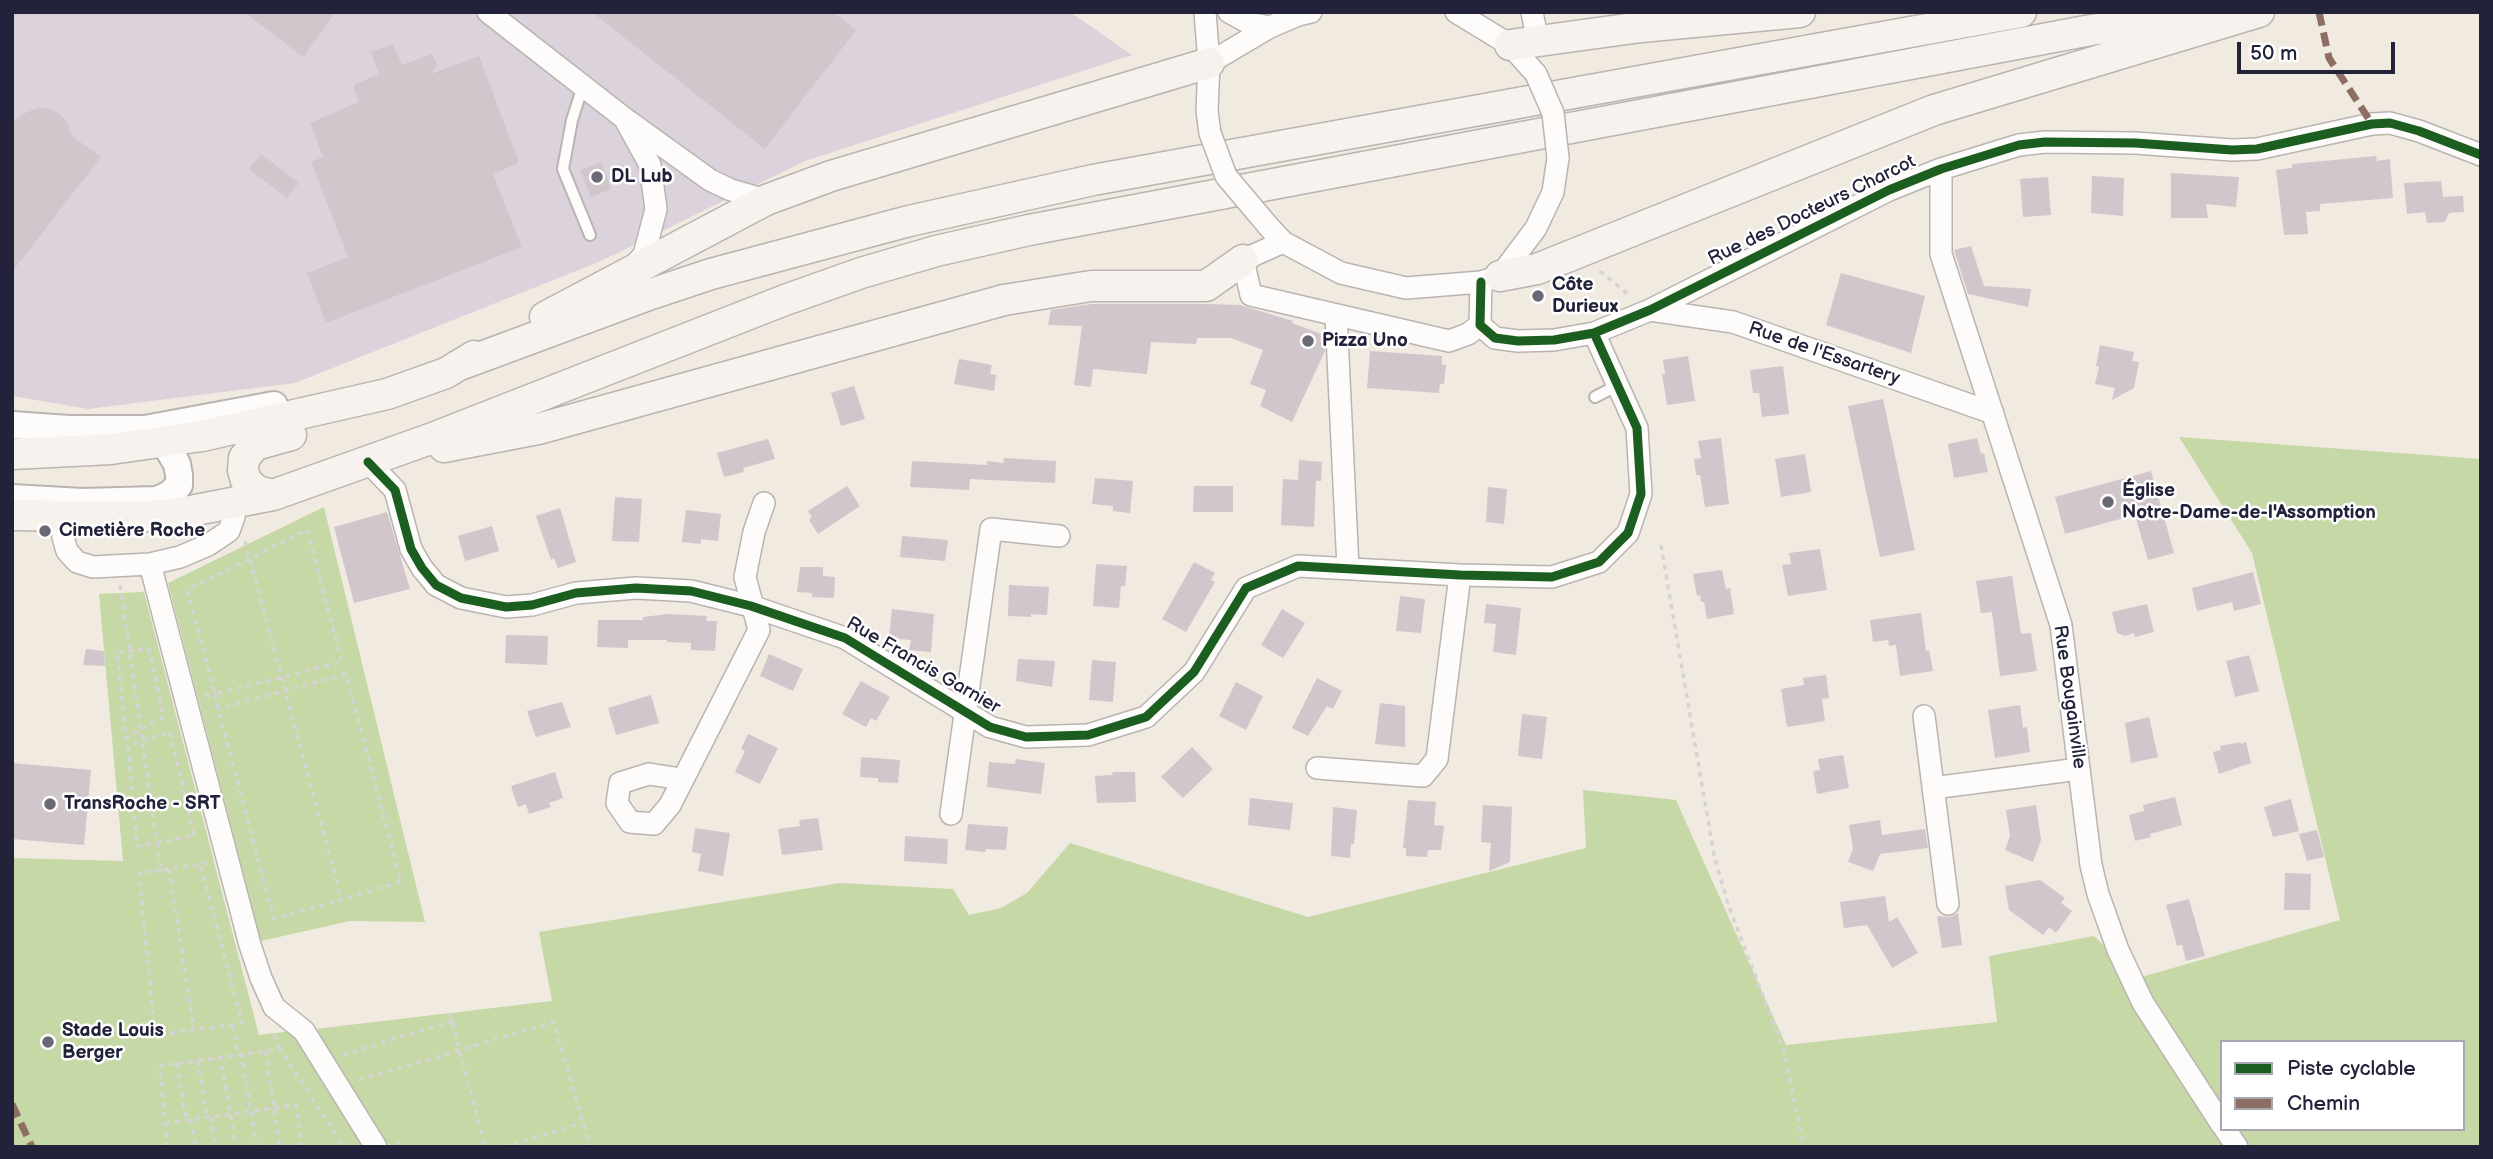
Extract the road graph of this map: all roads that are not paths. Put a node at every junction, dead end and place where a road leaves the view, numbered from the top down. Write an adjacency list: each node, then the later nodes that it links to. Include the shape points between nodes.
1 (488, 12): 16 (street)
2 (1205, 12): 15 (street)
3 (1229, 12): 12 (street)
4 (1311, 12): 12 (street)
5 (1455, 12): 13 (street)
6 (1532, 12): 13 (street)
7 (1651, 12): 14 (street)
8 (1800, 12): 14 (main road)
9 (2021, 12): 30 (main road, via 1093,180 909,221 711,274)
10 (2218, 12): 37 (main road, via 2091,30 936,251 773,304)
11 (2259, 12): 25 (main road, via 1934,110 1574,255)
12 (1270, 27): 15 (street)
13 (1505, 33): 14 (main road); 25 (street, bridge, via 1535,74 1553,113 1559,158 1553,192 1536,228)
14 (1601, 33)
15 (1209, 63): 20 (main road, via 831,176); 21 (street, bridge, via 1210,134 1226,176)
16 (583, 86): 17 (street); 22 (lane, via 563,169)
17 (624, 118): 20 (street, via 710,180); 24 (street, via 650,165 656,209 644,255)
18 (2481, 155): 19 (street, Rue des Docteurs Charcot, via 2390,123 2257,149 2045,142 2018,145)
19 (1941, 169): 26 (street, Rue des Docteurs Charcot, via 1819,224); 33 (street, Rue Bougainville, via 1941,254)
20 (766, 200): 24 (main road)
21 (1276, 234): 23 (street); 25 (street, via 1341,273 1406,288)
22 (590, 235)
23 (1243, 260): 27 (street, via 1251,295); 37 (main road, via 1206,286 1091,286 1004,300 538,429)
24 (625, 276): 30 (main road)
25 (1490, 279): 28 (street)
26 (1647, 311): 29 (street, Rue des Docteurs Charcot); 33 (street, Rue de l'Essartery, via 1733,322)
27 (1336, 315): 28 (street, via 1449,341); 46 (street)
28 (1488, 332): 29 (street, Rue des Docteurs Charcot, via 1518,341)
29 (1594, 333): 31 (street, Rue Francis Garnier)
30 (452, 369): 35 (main road, via 387,394 202,436); 38 (main road, via 392,406 255,445 244,458 246,481 257,491)
31 (1618, 385): 32 (lane); 47 (street, Rue Francis Garnier, via 1637,428 1641,494 1628,533 1599,562 1552,577)
32 (1595, 397)
33 (1993, 413): 52 (street, Rue Bougainville, via 2061,625)
34 (12, 425): 35 (street)
35 (154, 435): 36 (main road, via 100,450); 39 (street, via 177,464 179,485 157,500)
36 (12, 454)
37 (368, 462): 38 (main road); 48 (street, Rue Francis Garnier, via 395,490 411,549 422,568 436,585 461,598 506,607 576,593 636,588 691,591)
38 (273, 495): 43 (main road)
39 (12, 498)
40 (764, 503): 48 (street, via 745,577)
41 (12, 515): 42 (main road)
42 (64, 516): 43 (main road); 45 (street, via 67,551 76,562 93,567)
43 (232, 517): 45 (street, via 208,545)
44 (1059, 536): 49 (street, via 991,529)
45 (150, 564): 59 (street, via 261,978 274,1007 304,1031)
46 (1348, 568): 47 (street, Rue Francis Garnier); 49 (street, Rue Francis Garnier, via 1298,566 1246,589 1194,672 1146,717 1088,735 1026,737 990,727)
47 (1460, 575): 51 (street, via 1437,759 1423,776)
48 (751, 606): 49 (street, Rue Francis Garnier, via 845,638); 53 (street, via 759,630)
49 (965, 712): 55 (street)
50 (1924, 716): 54 (street)
51 (1317, 768)
52 (2079, 769): 54 (street); 57 (street, Rue Bougainville, via 2091,865 2118,950 2143,1003)
53 (681, 779)
54 (1933, 788): 56 (street)
55 (951, 814)
56 (1948, 904)
57 (2220, 1122)
58 (2226, 1131): 60 (street, Rue Bougainville)
59 (376, 1147)
60 (2237, 1147)

